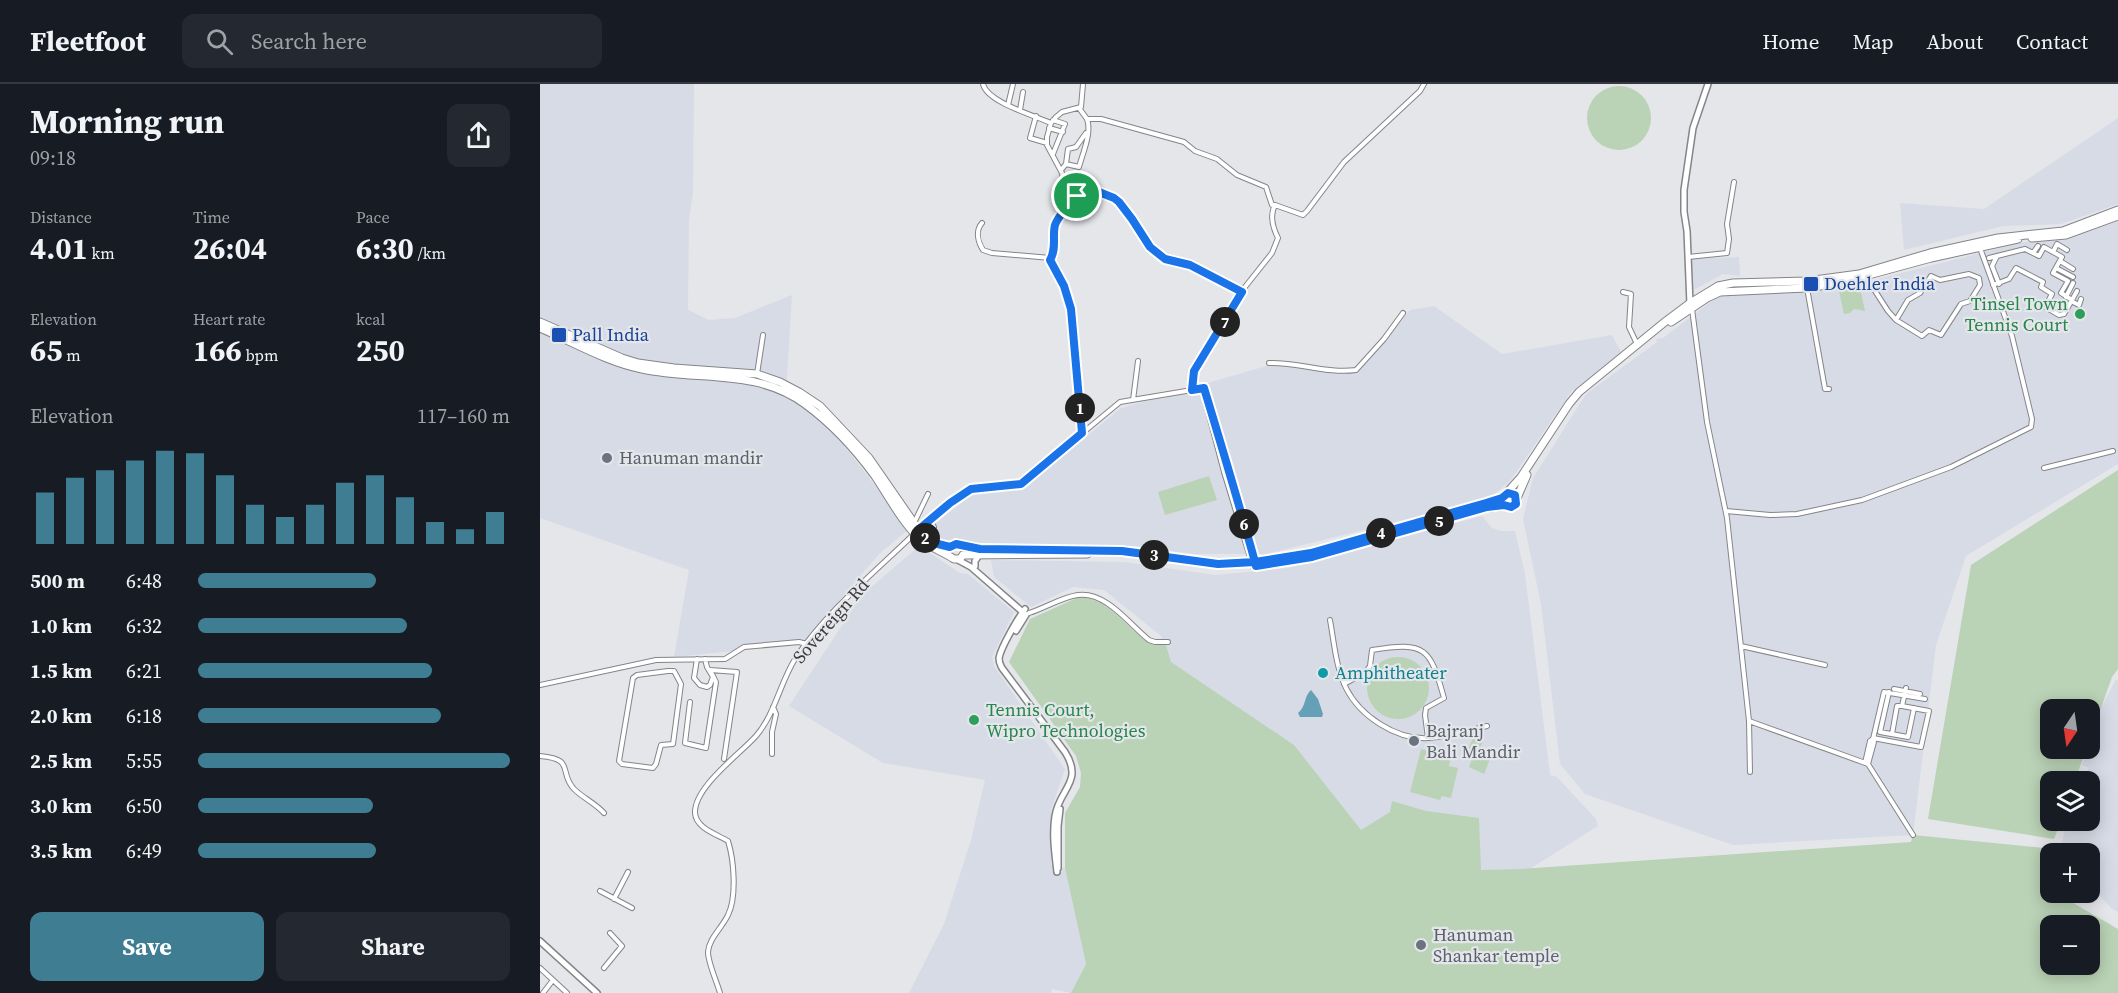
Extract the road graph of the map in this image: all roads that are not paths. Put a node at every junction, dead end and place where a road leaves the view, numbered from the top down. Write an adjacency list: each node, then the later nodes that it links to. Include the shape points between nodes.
1 (982, 84): 7 (street, via 990,96)
2 (1013, 84): 7 (street)
3 (1083, 84): 8 (street)
4 (1424, 84): 21 (street, via 1344,162 1308,212 1303,215)
5 (1708, 84): 31 (street, via 1694,128 1684,190)
6 (1023, 92): 9 (street)
7 (1008, 105): 9 (street)
8 (1079, 108): 11 (street); 12 (street, via 1062,112)
9 (1020, 110): 10 (street)
10 (1036, 116): 12 (street); 15 (street, via 1030,138)
11 (1087, 119): 14 (street); 21 (street, via 1101,119 1184,142 1264,186 1269,201)
12 (1051, 124): 13 (street); 13 (street, via 1065,124); 15 (street)
13 (1063, 132): 16 (street)
14 (1087, 132): 17 (street, via 1076,147 1068,149); 17 (street, via 1079,167)
15 (1047, 143): 16 (street)
16 (1053, 154): 18 (street)
17 (1066, 164): 18 (street)
18 (1061, 170): 20 (street)
19 (1734, 182): 31 (street, via 1727,253)
20 (1065, 205): 32 (street, via 1055,225); 46 (street, via 1073,207 1077,196 1090,190 1114,198 1159,255 1190,265)
21 (1275, 205): 46 (street, via 1273,228 1278,238 1272,253)
22 (2118, 210): 25 (main road, via 2063,231 2015,235)
23 (2118, 216): 25 (main road, via 2066,236)
24 (982, 223): 32 (street, via 978,237 983,250)
25 (1978, 245): 37 (street); 38 (main road); 42 (main road)
26 (2038, 246): 29 (street)
27 (2067, 250): 28 (street, via 2057,244)
28 (2053, 252): 29 (street, via 2044,247 2038,256); 33 (street, via 2062,257)
29 (2033, 254): 30 (street, via 2025,249)
30 (1997, 255): 34 (street); 34 (street, via 1988,257)
31 (1688, 257): 51 (street)
32 (1052, 258): 65 (street, via 1071,309)
33 (2060, 261): 35 (street); 36 (street)
34 (1992, 266): 43 (street)
35 (2056, 268): 39 (street); 48 (street, via 2053,273 2068,281 2061,293)
36 (2073, 269)
37 (1990, 276): 40 (street); 44 (street)
38 (1866, 277): 42 (main road); 53 (street)
39 (2073, 278)
40 (1979, 280): 53 (street, via 1969,274 1940,280 1931,276 1920,293 1908,300); 53 (street, via 1970,301 1961,303 1940,335 1929,330 1922,336)
41 (2073, 283): 48 (street)
42 (1807, 284): 51 (main road, via 1725,284); 61 (street, via 1825,389)
43 (2000, 284): 44 (street); 50 (street, via 2016,268 2043,282 2041,287 2052,294 2045,307 2064,314)
44 (1993, 285): 73 (street, via 2012,336 2031,427 1951,467 1862,500 1797,514)
45 (2077, 291): 50 (street)
46 (1242, 292): 62 (street, via 1194,371)
47 (1623, 292): 57 (street, via 1631,294 1629,327)
48 (2066, 297): 50 (street)
49 (2081, 299): 50 (street, via 2079,305)
50 (2072, 300)
51 (1691, 306): 57 (main road); 63 (main road); 73 (street, via 1707,422)
52 (1403, 313): 59 (street, via 1356,370)
53 (1896, 320)
54 (540, 322): 60 (main road, via 641,364)
55 (540, 328): 75 (main road, via 637,368 736,378 792,396 822,418 852,449)
56 (763, 335): 60 (street)
57 (1637, 344): 63 (main road)
58 (1138, 361): 64 (street)
59 (1269, 363)
60 (757, 374): 75 (main road, via 786,385 820,406 869,458)
61 (1829, 389)
62 (1192, 390): 64 (street, Sovereign Rd); 81 (street, via 1204,388)
63 (1583, 392): 71 (main road, via 1569,404); 72 (main road)
64 (1133, 400): 65 (street, Sovereign Rd, via 1120,402)
65 (1082, 433): 75 (street, Sovereign Rd, via 1021,484 971,489)
66 (2113, 451): 67 (street)
67 (2090, 456): 68 (street); 69 (street)
68 (2091, 462)
69 (2043, 468)
70 (928, 494): 75 (street)
71 (1505, 498): 72 (main road, via 1513,493); 72 (main road, via 1513,506); 81 (main road, via 1422,524)
72 (1516, 498)
73 (1726, 511): 87 (street)
74 (932, 524): 76 (street)
75 (916, 529): 76 (main road); 78 (main road, via 931,547); 86 (street, Sovereign Rd, via 853,591)
76 (926, 539): 78 (main road)
77 (961, 546): 78 (main road, via 956,544); 80 (main road); 81 (main road, via 1122,551)
78 (949, 550): 80 (main road, via 952,559)
79 (980, 554): 80 (main road); 81 (main road, via 1105,555 1206,568); 82 (street)
80 (961, 556): 82 (street); 83 (street)
81 (1254, 565)
82 (975, 566): 83 (street)
83 (1026, 612): 85 (street, via 1086,595 1105,602 1149,640); 120 (street, via 1003,658 1005,667 1074,761 1076,780 1059,812)
84 (1330, 620): 96 (street)
85 (1168, 642)
86 (807, 644): 89 (street, via 744,647 725,659); 102 (street, Sovereign Rd)
87 (1742, 646): 92 (street); 106 (street)
88 (697, 659): 89 (street); 91 (street); 95 (street, via 695,680 710,686)
89 (705, 659): 95 (street)
90 (668, 660): 91 (street); 93 (street); 97 (street)
91 (674, 660): 94 (street)
92 (1825, 666)
93 (669, 671): 94 (street); 94 (street, via 633,678 621,764 653,768 661,745 673,744 681,684)
94 (674, 671)
95 (711, 672): 101 (street, via 716,682 706,748 685,743); 115 (street, via 737,672)
96 (1344, 684): 110 (street, via 1361,709 1376,722 1396,732); 110 (street, via 1366,672 1372,650 1411,646 1422,652 1431,659 1444,699 1426,708)
97 (540, 685)
98 (1894, 689): 99 (street)
99 (1905, 692): 100 (street); 103 (street); 105 (street, via 1884,692)
100 (1925, 699)
101 (690, 702)
102 (773, 706): 113 (street, via 776,714); 133 (street, Sovereign Rd, via 757,735 703,790 695,810 701,826 728,841 731,851 732,906 708,951)
103 (1902, 706): 104 (street); 108 (street, via 1897,706)
104 (1914, 708): 109 (street, via 1908,736); 112 (street, via 1929,711 1921,746)
105 (1882, 711): 108 (street, via 1880,731); 111 (street)
106 (1749, 721): 116 (street); 117 (street)
107 (1487, 726): 110 (street)
108 (1892, 734): 109 (street)
109 (1904, 736): 112 (street)
110 (1428, 738)
111 (1873, 738): 112 (street); 116 (street)
112 (1902, 744)
113 (772, 754)
114 (540, 756): 118 (street, via 561,762 572,786)
115 (724, 759)
116 (1867, 763): 119 (street)
117 (1750, 772)
118 (604, 813)
119 (1913, 835)
120 (1057, 871)
121 (628, 872): 123 (street)
122 (600, 891): 123 (street)
123 (614, 899): 124 (street)
124 (632, 908)
125 (610, 933): 128 (street, via 622,946)
126 (540, 941): 132 (street)
127 (540, 968): 129 (street)
128 (604, 968)
129 (553, 980): 130 (street); 131 (street)
130 (543, 993)
131 (567, 993)
132 (597, 993)
133 (720, 993)

